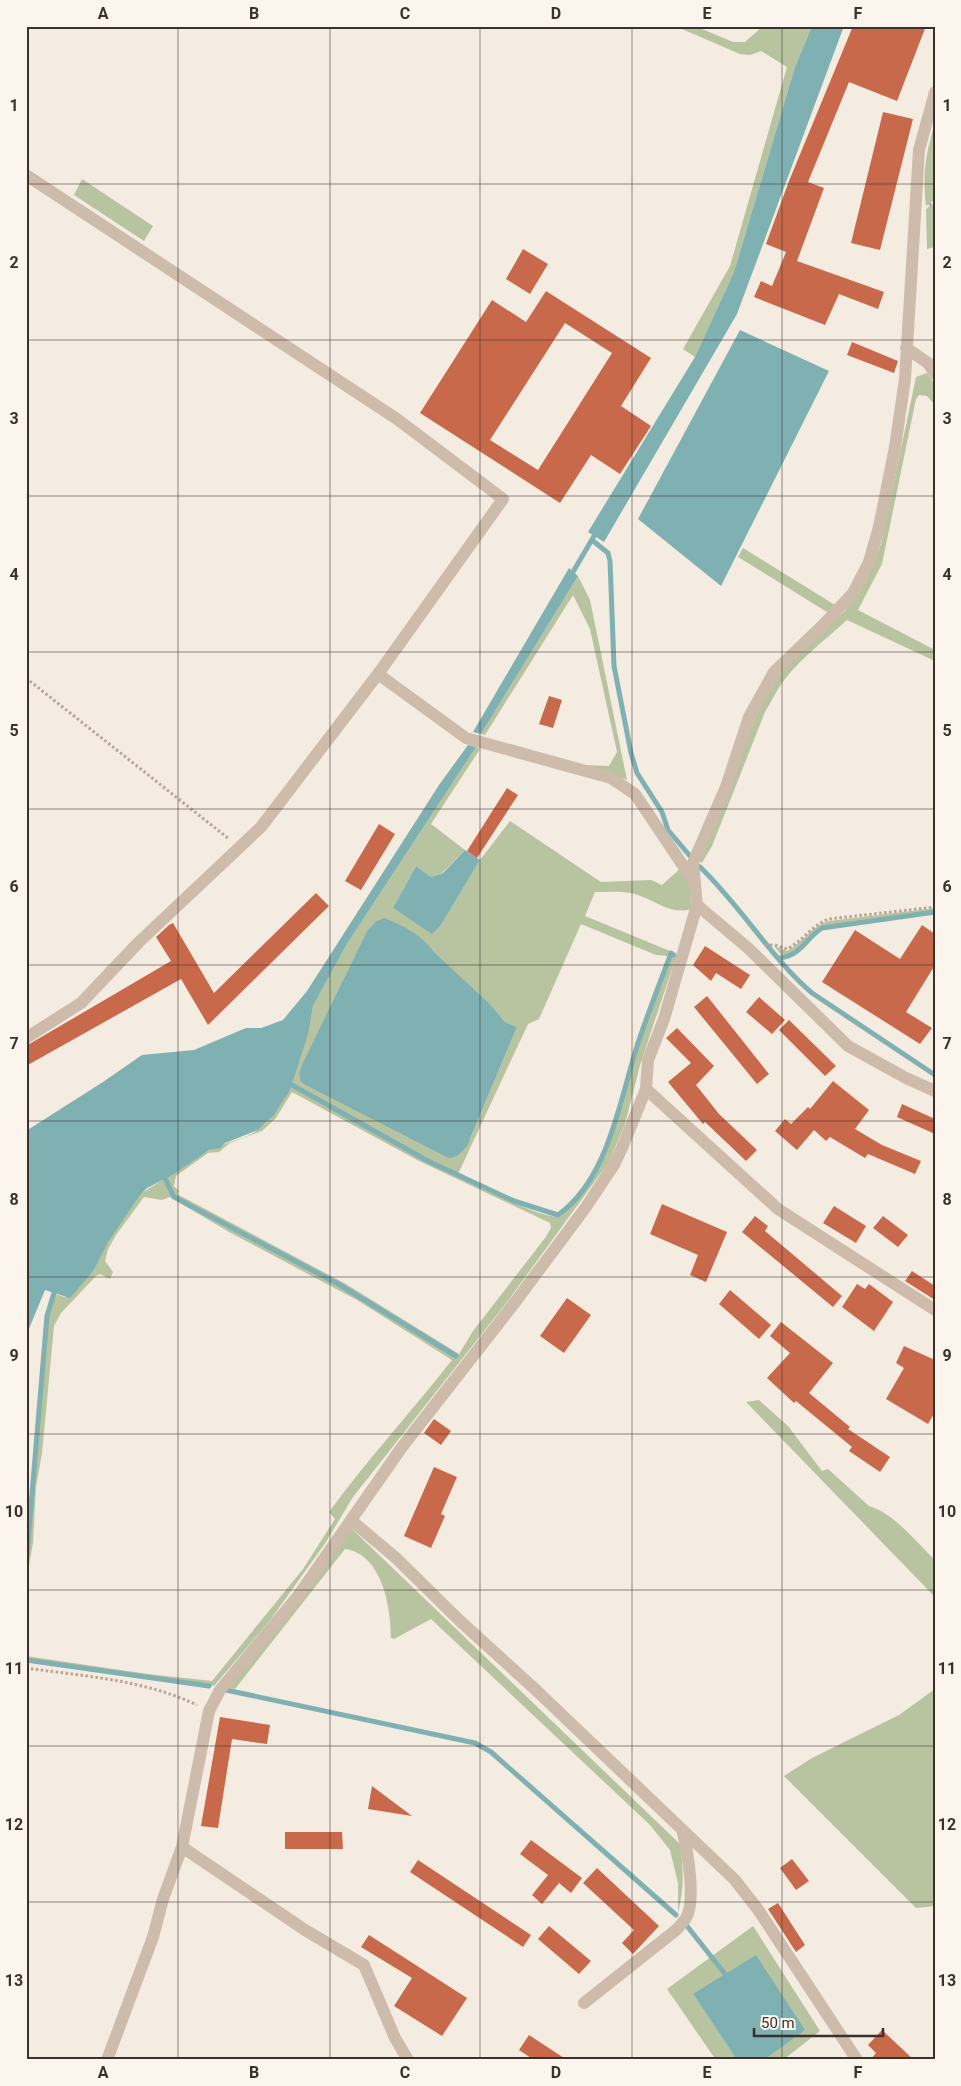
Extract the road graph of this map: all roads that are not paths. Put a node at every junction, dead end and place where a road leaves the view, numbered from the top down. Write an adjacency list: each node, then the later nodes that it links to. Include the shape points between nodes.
1 (935, 92): 3 (street, via 919,150)
2 (26, 175): 5 (street, via 397,419 503,499)
3 (906, 348): 4 (street, via 928,363); 6 (street, via 905,379 883,510 866,569 853,592 837,610 774,672 756,701 726,787 693,863)
4 (935, 374)
5 (378, 674): 6 (street, via 466,738 611,778 627,788); 8 (street, via 261,827 139,942 81,1003)
6 (695, 884): 7 (street)
7 (697, 904): 9 (street, via 664,1019 648,1060); 10 (street, via 748,948 857,1053)
8 (26, 1038)
9 (646, 1089): 11 (street, via 778,1209); 12 (street, via 622,1148 603,1183 516,1302 402,1447)
10 (935, 1091)
11 (935, 1310)
12 (352, 1521): 13 (street, via 396,1558); 14 (street, via 298,1596 220,1690 209,1711)
13 (683, 1833): 15 (street, via 690,1894 686,1918 676,1930); 18 (street, via 735,1880 759,1911)
14 (182, 1847): 16 (street); 17 (street, via 305,1930 364,1965 395,2038)
15 (584, 2003)
16 (107, 2060)
17 (408, 2060)
18 (857, 2060)

